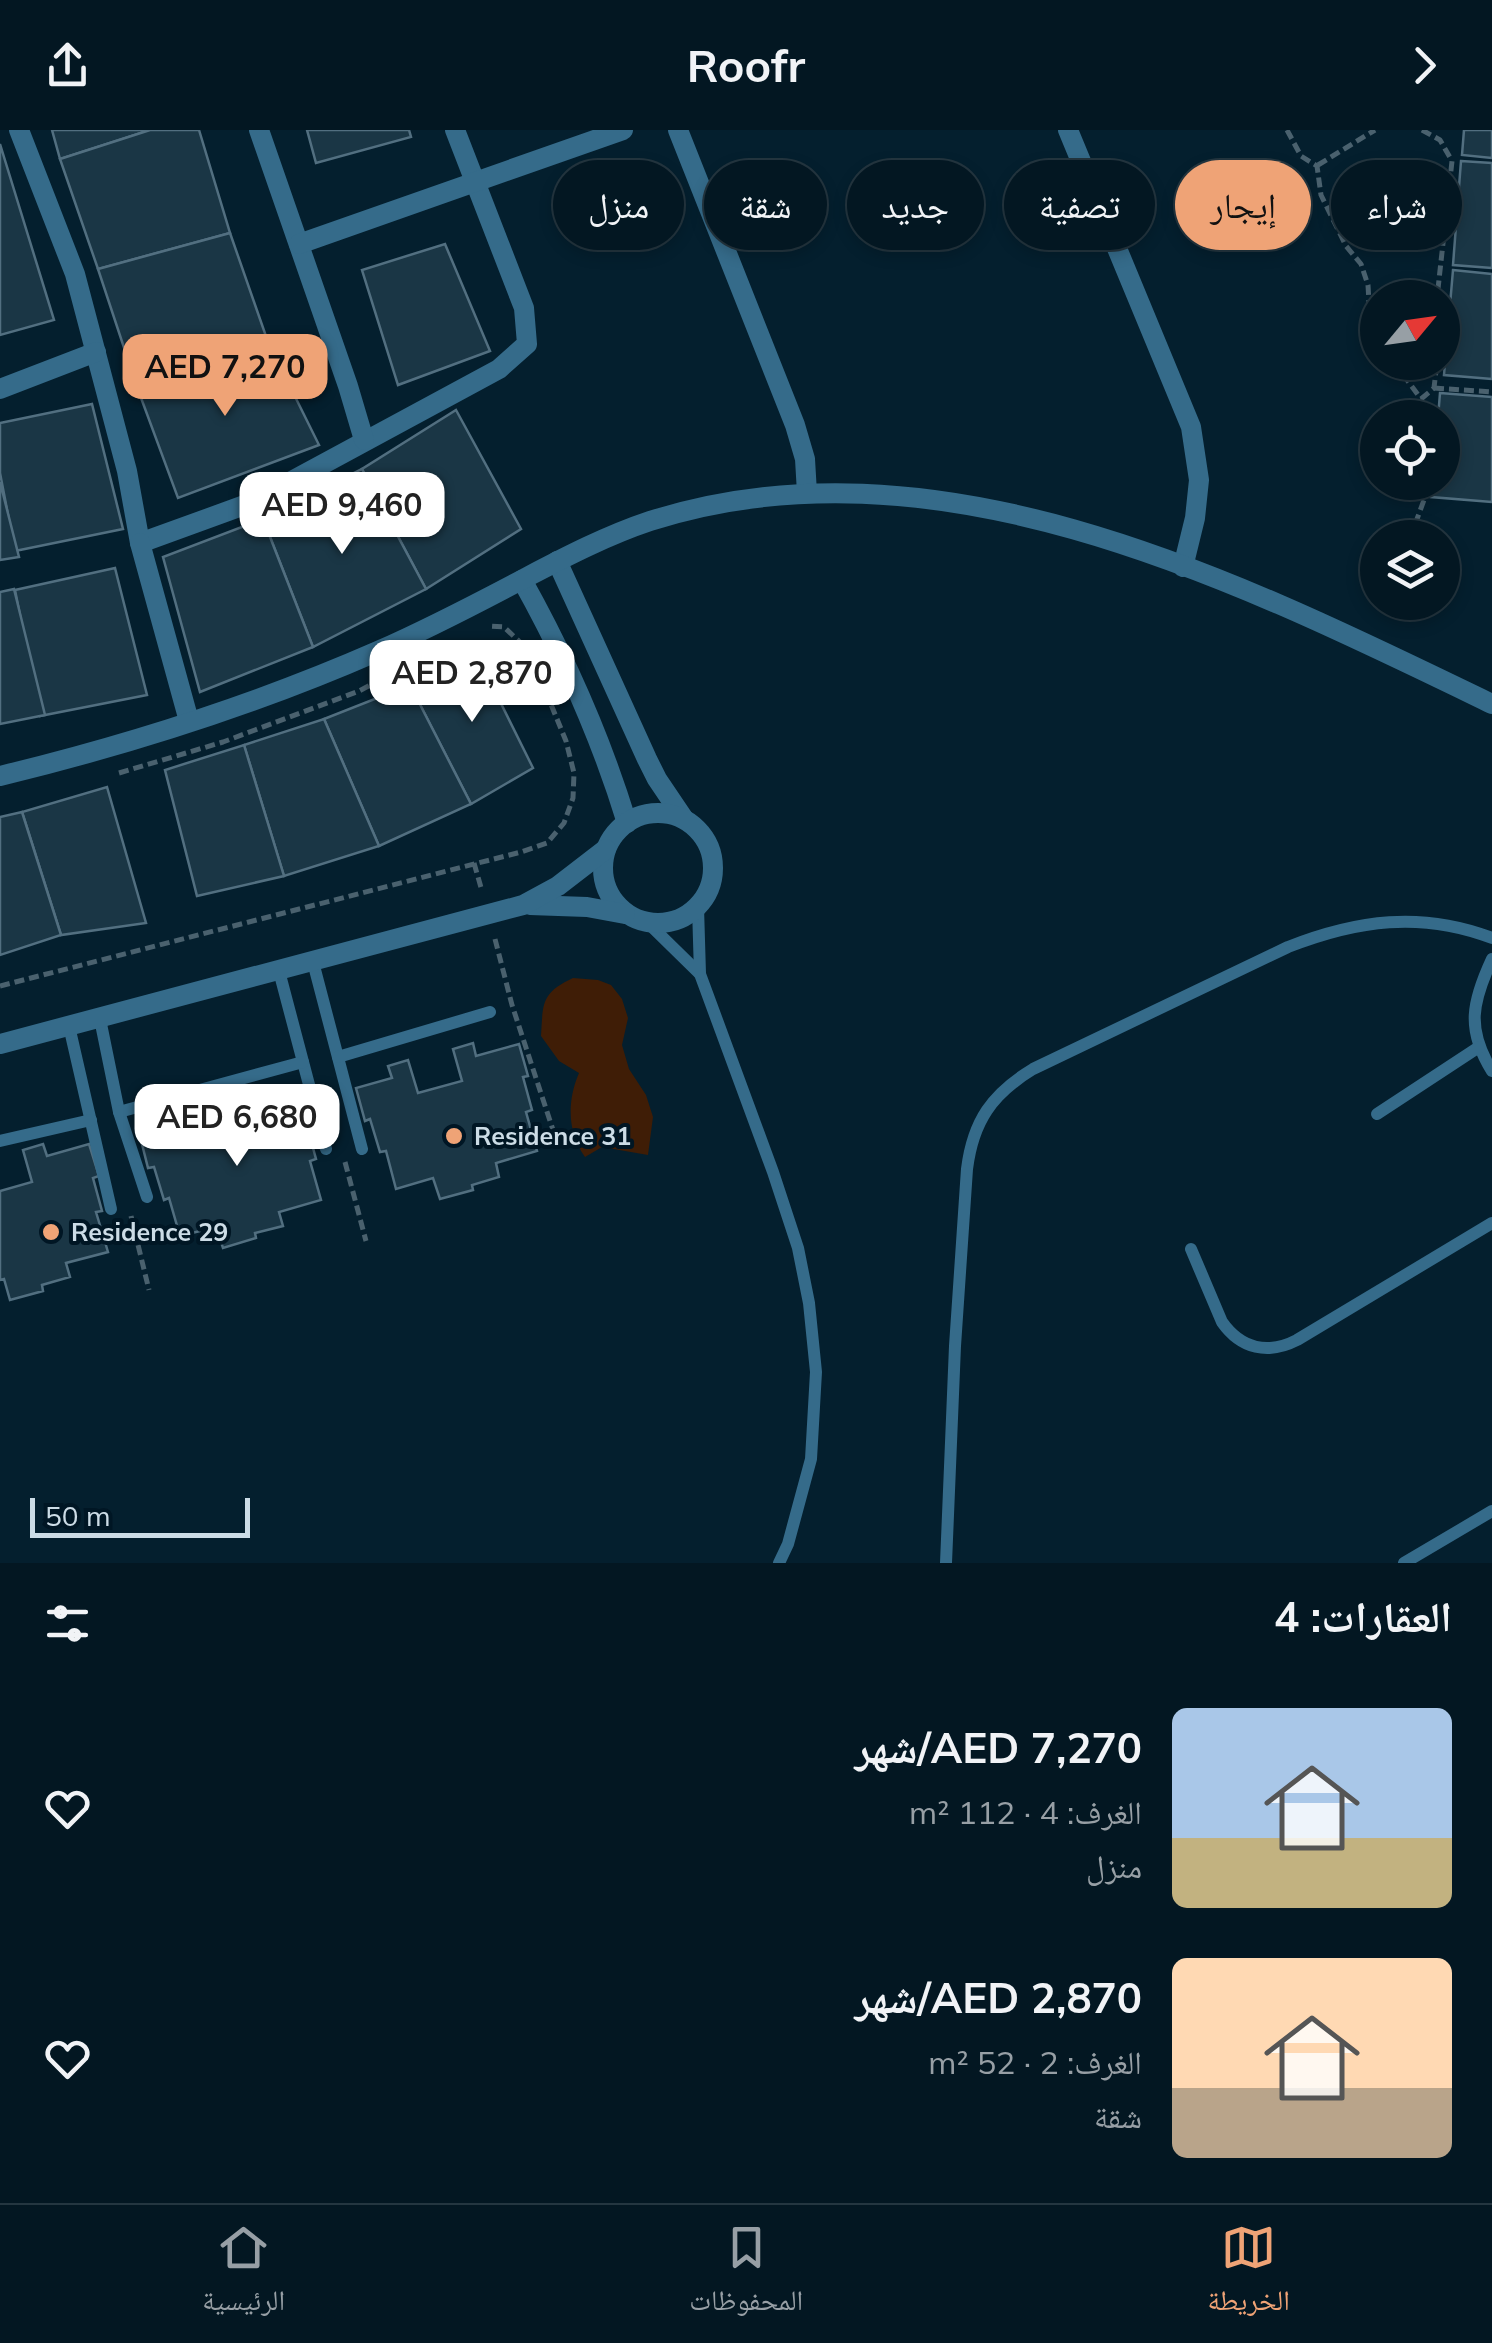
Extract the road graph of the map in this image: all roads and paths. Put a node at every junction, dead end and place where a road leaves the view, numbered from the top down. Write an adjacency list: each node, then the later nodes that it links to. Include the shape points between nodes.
1 (19, 130): 17 (street, via 76,274)
2 (259, 130): 14 (street)
3 (454, 130): 13 (street)
4 (624, 130): 13 (street)
5 (678, 130): 25 (street, via 795,424)
6 (1068, 130): 28 (street, via 1191,427 1199,480)
7 (1288, 130): 12 (path, via 1301,156)
8 (1361, 130): 11 (path)
9 (1375, 130): 11 (path)
10 (1422, 130): 16 (path, via 1440,140 1452,161)
11 (1360, 139): 12 (path)
12 (1317, 166): 15 (path, via 1321,195)
13 (474, 182): 14 (street); 24 (street, via 524,308 527,344 498,369)
14 (299, 244): 24 (street)
15 (1366, 280)
16 (1440, 280)
17 (96, 352): 20 (street); 26 (street)
18 (1407, 380): 23 (path)
19 (1435, 380): 21 (path)
20 (0, 388)
21 (1434, 388): 22 (path); 23 (path)
22 (1492, 392)
23 (1421, 399)
24 (364, 440): 26 (street, via 254,502)
25 (807, 493): 27 (street, via 649,521); 28 (street, via 986,508)
26 (140, 543): 34 (street)
27 (558, 561): 29 (street); 31 (street)
28 (1183, 566): 33 (street, via 1308,616)
29 (522, 580): 32 (street); 34 (street, via 379,651)
30 (532, 658): 39 (path, via 566,741 573,798 547,842)
31 (607, 667): 32 (street); 36 (street, via 657,779)
32 (573, 681): 37 (street)
33 (1492, 704)
34 (189, 721): 35 (street)
35 (0, 776)
36 (684, 820): 37 (street, via 656,813); 42 (street, via 711,853 713,867)
37 (627, 823): 38 (street)
38 (606, 849): 41 (street); 43 (street, via 608,893)
39 (474, 863): 40 (path); 50 (path)
40 (483, 894)
41 (523, 905): 43 (street, via 587,907); 47 (street)
42 (698, 907): 43 (street, via 659,924); 49 (lane)
43 (638, 919): 49 (lane)
44 (492, 931): 62 (path)
45 (1492, 938): 72 (lane, via 1408,921 1317,936 1033,1069 998,1095 975,1130 967,1168)
46 (1492, 959): 55 (lane, via 1476,999)
47 (313, 962): 48 (street); 56 (lane)
48 (279, 971): 52 (street); 57 (lane)
49 (700, 974): 71 (lane, via 773,1172 810,1304 816,1372 811,1459)
50 (0, 986)
51 (490, 1012): 56 (lane)
52 (100, 1019): 53 (street); 59 (lane)
53 (70, 1026): 54 (street); 61 (lane)
54 (0, 1044)
55 (1479, 1046): 58 (lane); 60 (lane)
56 (338, 1057): 65 (lane)
57 (303, 1062): 59 (lane); 64 (lane)
58 (1492, 1071)
59 (120, 1112): 66 (lane)
60 (1376, 1114)
61 (91, 1120): 63 (lane); 67 (lane)
62 (553, 1130)
63 (0, 1141)
64 (326, 1149)
65 (362, 1149)
66 (147, 1198)
67 (111, 1210)
68 (1492, 1223): 69 (lane, via 1274,1349 1250,1346 1230,1332)
69 (1192, 1249)
70 (1492, 1511): 73 (lane)
71 (779, 1563)
72 (946, 1563)
73 (1404, 1563)

